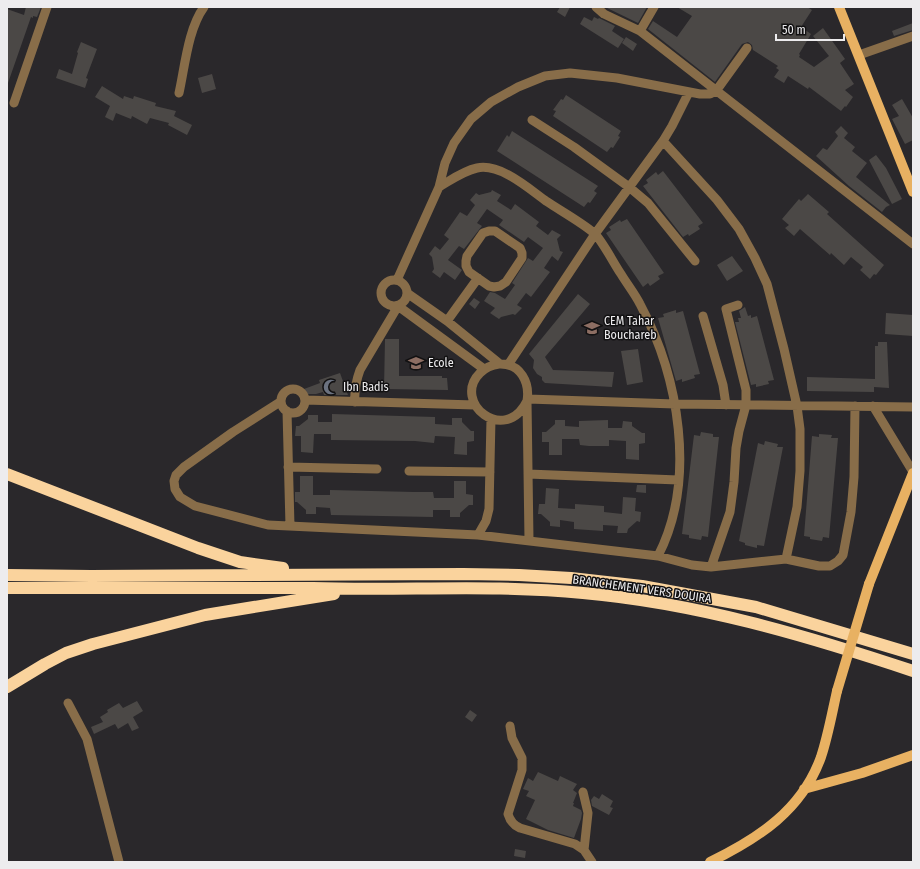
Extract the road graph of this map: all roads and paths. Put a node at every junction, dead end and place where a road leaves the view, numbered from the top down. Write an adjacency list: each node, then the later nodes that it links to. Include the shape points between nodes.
1 (47, 7): 13 (street)
2 (204, 7): 12 (street, via 193,29)
3 (596, 7): 6 (street, via 604,14)
4 (654, 7): 6 (street)
5 (838, 7): 9 (main road)
6 (640, 31): 10 (street)
7 (913, 36): 9 (street)
8 (747, 48): 10 (street)
9 (859, 55): 16 (main road)
10 (716, 91): 11 (street, via 710,94); 21 (street)
11 (689, 92): 15 (street); 17 (street, via 617,78 570,73 545,76 491,102 471,119 454,143 445,163)
12 (179, 93)
13 (14, 103)
14 (532, 120): 18 (street)
15 (663, 141): 18 (street); 40 (street, via 717,200 739,229 755,258 767,284)
16 (911, 179): 19 (main road)
17 (439, 187): 20 (street, via 464,172 488,167 516,180); 24 (street)
18 (629, 187): 20 (street); 22 (street, via 648,203)
19 (913, 192)
20 (595, 234): 30 (street); 37 (street, via 640,304 665,366)
21 (913, 244)
22 (695, 261)
23 (478, 278): 23 (street, via 494,287 506,282 522,258 520,248 496,231 483,233 466,261 469,272); 29 (street)
24 (397, 280): 25 (street, via 404,285); 27 (street, via 388,281 382,287 381,296 389,305)
25 (407, 293): 27 (street, via 405,301); 29 (street)
26 (738, 305): 39 (street, via 726,309 746,390)
27 (398, 306): 31 (street); 35 (street, via 360,370 354,391)
28 (704, 316): 38 (street)
29 (447, 322): 30 (street)
30 (504, 365): 31 (street, via 492,365); 33 (street, via 516,369 523,376 529,392)
31 (484, 369): 36 (street, via 473,385 472,395)
32 (305, 400): 34 (street, via 302,392 291,388 284,392); 35 (street); 44 (street, via 303,408 299,411)
33 (528, 400): 37 (street); 45 (street, via 517,416 509,420); 52 (street)
34 (280, 402): 44 (street); 54 (street, via 184,467 174,481 180,497 195,506 268,525)
35 (355, 402): 36 (street)
36 (475, 404): 45 (street, via 479,411)
37 (675, 404): 38 (street); 53 (street, via 679,439)
38 (726, 405): 39 (street)
39 (746, 405): 40 (street); 59 (street, via 736,448 730,512)
40 (797, 406): 41 (street); 58 (street, via 800,471 797,507)
41 (855, 406): 42 (street); 58 (street, via 854,477 842,555 830,566)
42 (873, 406): 43 (street); 50 (street)
43 (913, 406)
44 (287, 412): 46 (street)
45 (491, 419): 49 (street)
46 (288, 467): 47 (street); 54 (street)
47 (377, 469)
48 (409, 471): 49 (street)
49 (490, 472): 55 (street, via 489,509)
50 (913, 472): 70 (main road, bridge, via 870,584 821,756)
51 (7, 474): 60 (highway, via 240,562)
52 (528, 474): 53 (street); 56 (street)
53 (678, 480): 57 (street, via 667,538)
54 (290, 526): 55 (street)
55 (478, 535): 56 (street)
56 (529, 540): 57 (street)
57 (658, 556): 59 (street)
58 (786, 559): 59 (street)
59 (711, 567)
60 (364, 574): 61 (highway); 64 (highway, via 519,575 642,586 756,607)
61 (7, 575)
62 (7, 588): 63 (highway)
63 (358, 590): 65 (highway, BRANCHEMENT VERS DOUIRA, via 544,590 656,603 769,627); 66 (highway, via 205,615 93,644 66,653)
64 (913, 654)
65 (913, 671)
66 (7, 687)
67 (68, 703): 73 (street, via 88,739)
68 (510, 726): 72 (street, via 512,738 522,758 522,770 508,814 510,820 515,826 575,844)
69 (913, 755): 70 (main road)
70 (804, 789): 75 (main road, via 786,814 766,830 734,851)
71 (583, 792): 72 (street, via 588,813)
72 (584, 850): 74 (street)
73 (119, 862)
74 (592, 862)
75 (710, 862)

